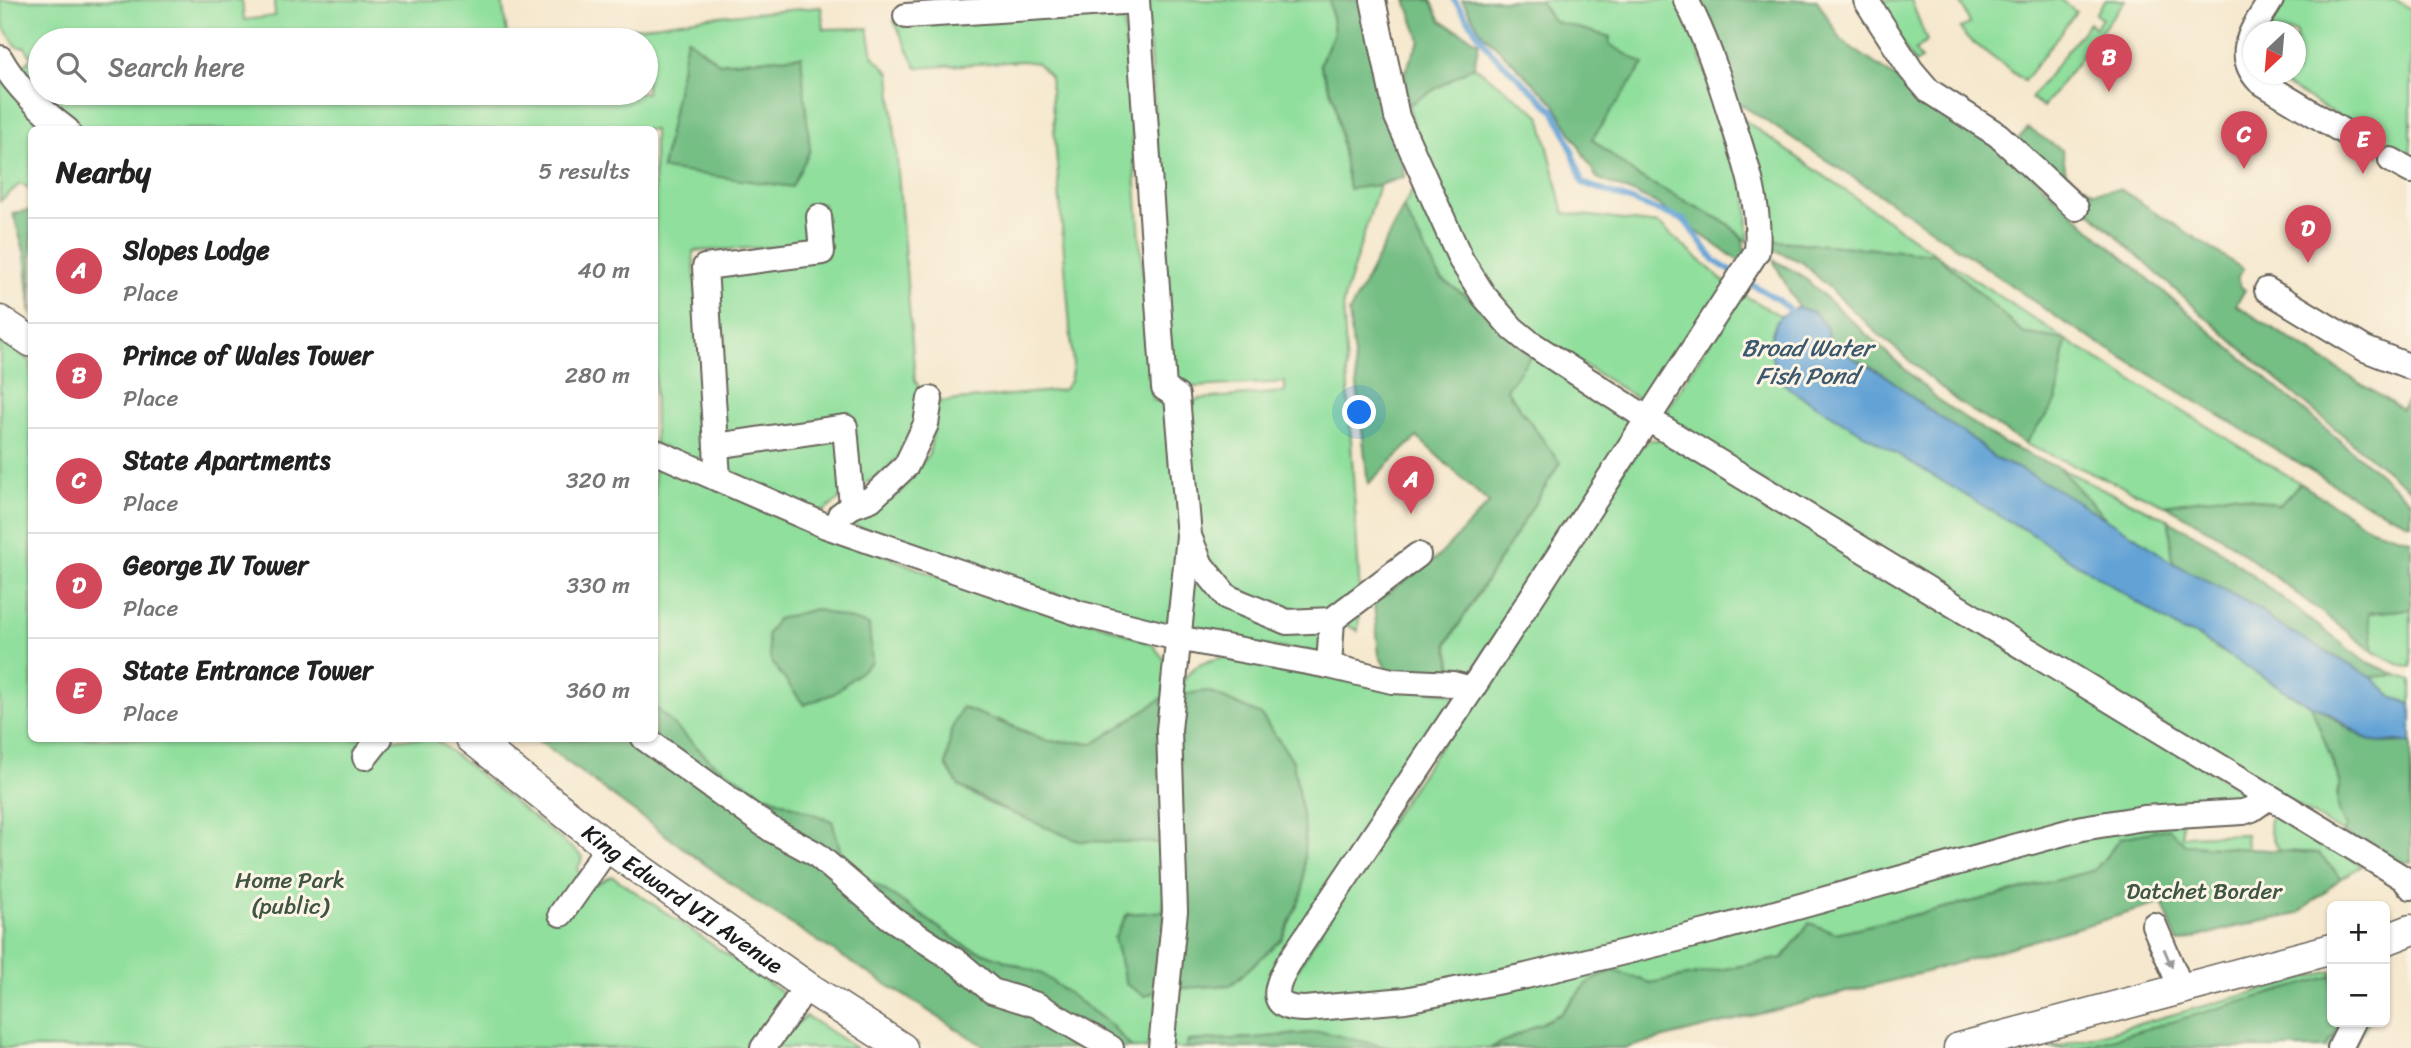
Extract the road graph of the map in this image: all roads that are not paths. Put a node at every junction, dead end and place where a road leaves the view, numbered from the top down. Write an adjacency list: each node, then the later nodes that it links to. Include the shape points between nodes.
1 (1373, 0): 19 (lane, via 1397,117 1472,279 1497,312 1529,342)
2 (1686, 0): 19 (lane, via 1719,76 1751,187 1757,251)
3 (1866, 0): 12 (lane, via 1919,82 1998,135)
4 (2271, 0): 11 (lane, via 2245,50 2251,73)
5 (1137, 1): 6 (lane); 25 (lane, via 1164,388 1177,396)
6 (906, 16)
7 (0, 58): 8 (lane)
8 (28, 94)
9 (39, 105): 10 (lane)
10 (62, 126)
11 (2359, 141)
12 (2076, 208)
13 (818, 217): 20 (lane, via 822,252 705,267)
14 (2267, 290): 17 (lane, via 2365,349)
15 (0, 321): 16 (main road)
16 (28, 339)
17 (2411, 367)
18 (930, 399): 23 (lane, via 926,424 906,466 871,499)
19 (1648, 419): 30 (lane); 33 (lane)
20 (716, 446): 22 (lane); 23 (lane, via 845,427)
21 (658, 453): 22 (lane)
22 (718, 479): 24 (lane)
23 (852, 506): 24 (lane)
24 (826, 526): 28 (lane, via 1081,614)
25 (1189, 536): 27 (lane, via 1201,565 1227,597 1287,622); 28 (lane)
26 (1418, 555): 27 (lane)
27 (1332, 621): 29 (lane)
28 (1177, 638): 29 (lane); 47 (lane, via 1169,730 1175,911)
29 (1329, 666): 30 (lane, via 1392,681)
30 (1472, 689): 33 (lane, via 1283,972 1276,996 1286,1006 1305,1009 1405,1000 1526,976 1714,930 2070,831 2144,818 2243,811)
31 (476, 742): 34 (main road, King Edward VII Avenue)
32 (650, 742): 46 (lane, via 772,830 817,854 891,918 992,991 1037,1005)
33 (2269, 797): 35 (lane)
34 (608, 847): 36 (lane); 41 (main road, King Edward VII Avenue)
35 (2411, 887)
36 (561, 914)
37 (2154, 925): 42 (lane, one-way to 42)
38 (2411, 930): 39 (main road)
39 (2390, 938)
40 (2327, 950): 42 (main road)
41 (806, 986): 44 (lane); 45 (main road, King Edward VII Avenue)
42 (2182, 990): 48 (main road)
43 (2350, 1027): 49 (lane)
44 (763, 1048)
45 (901, 1048)
46 (1111, 1048)
47 (1161, 1048)
48 (1959, 1048)
49 (2340, 1048)

